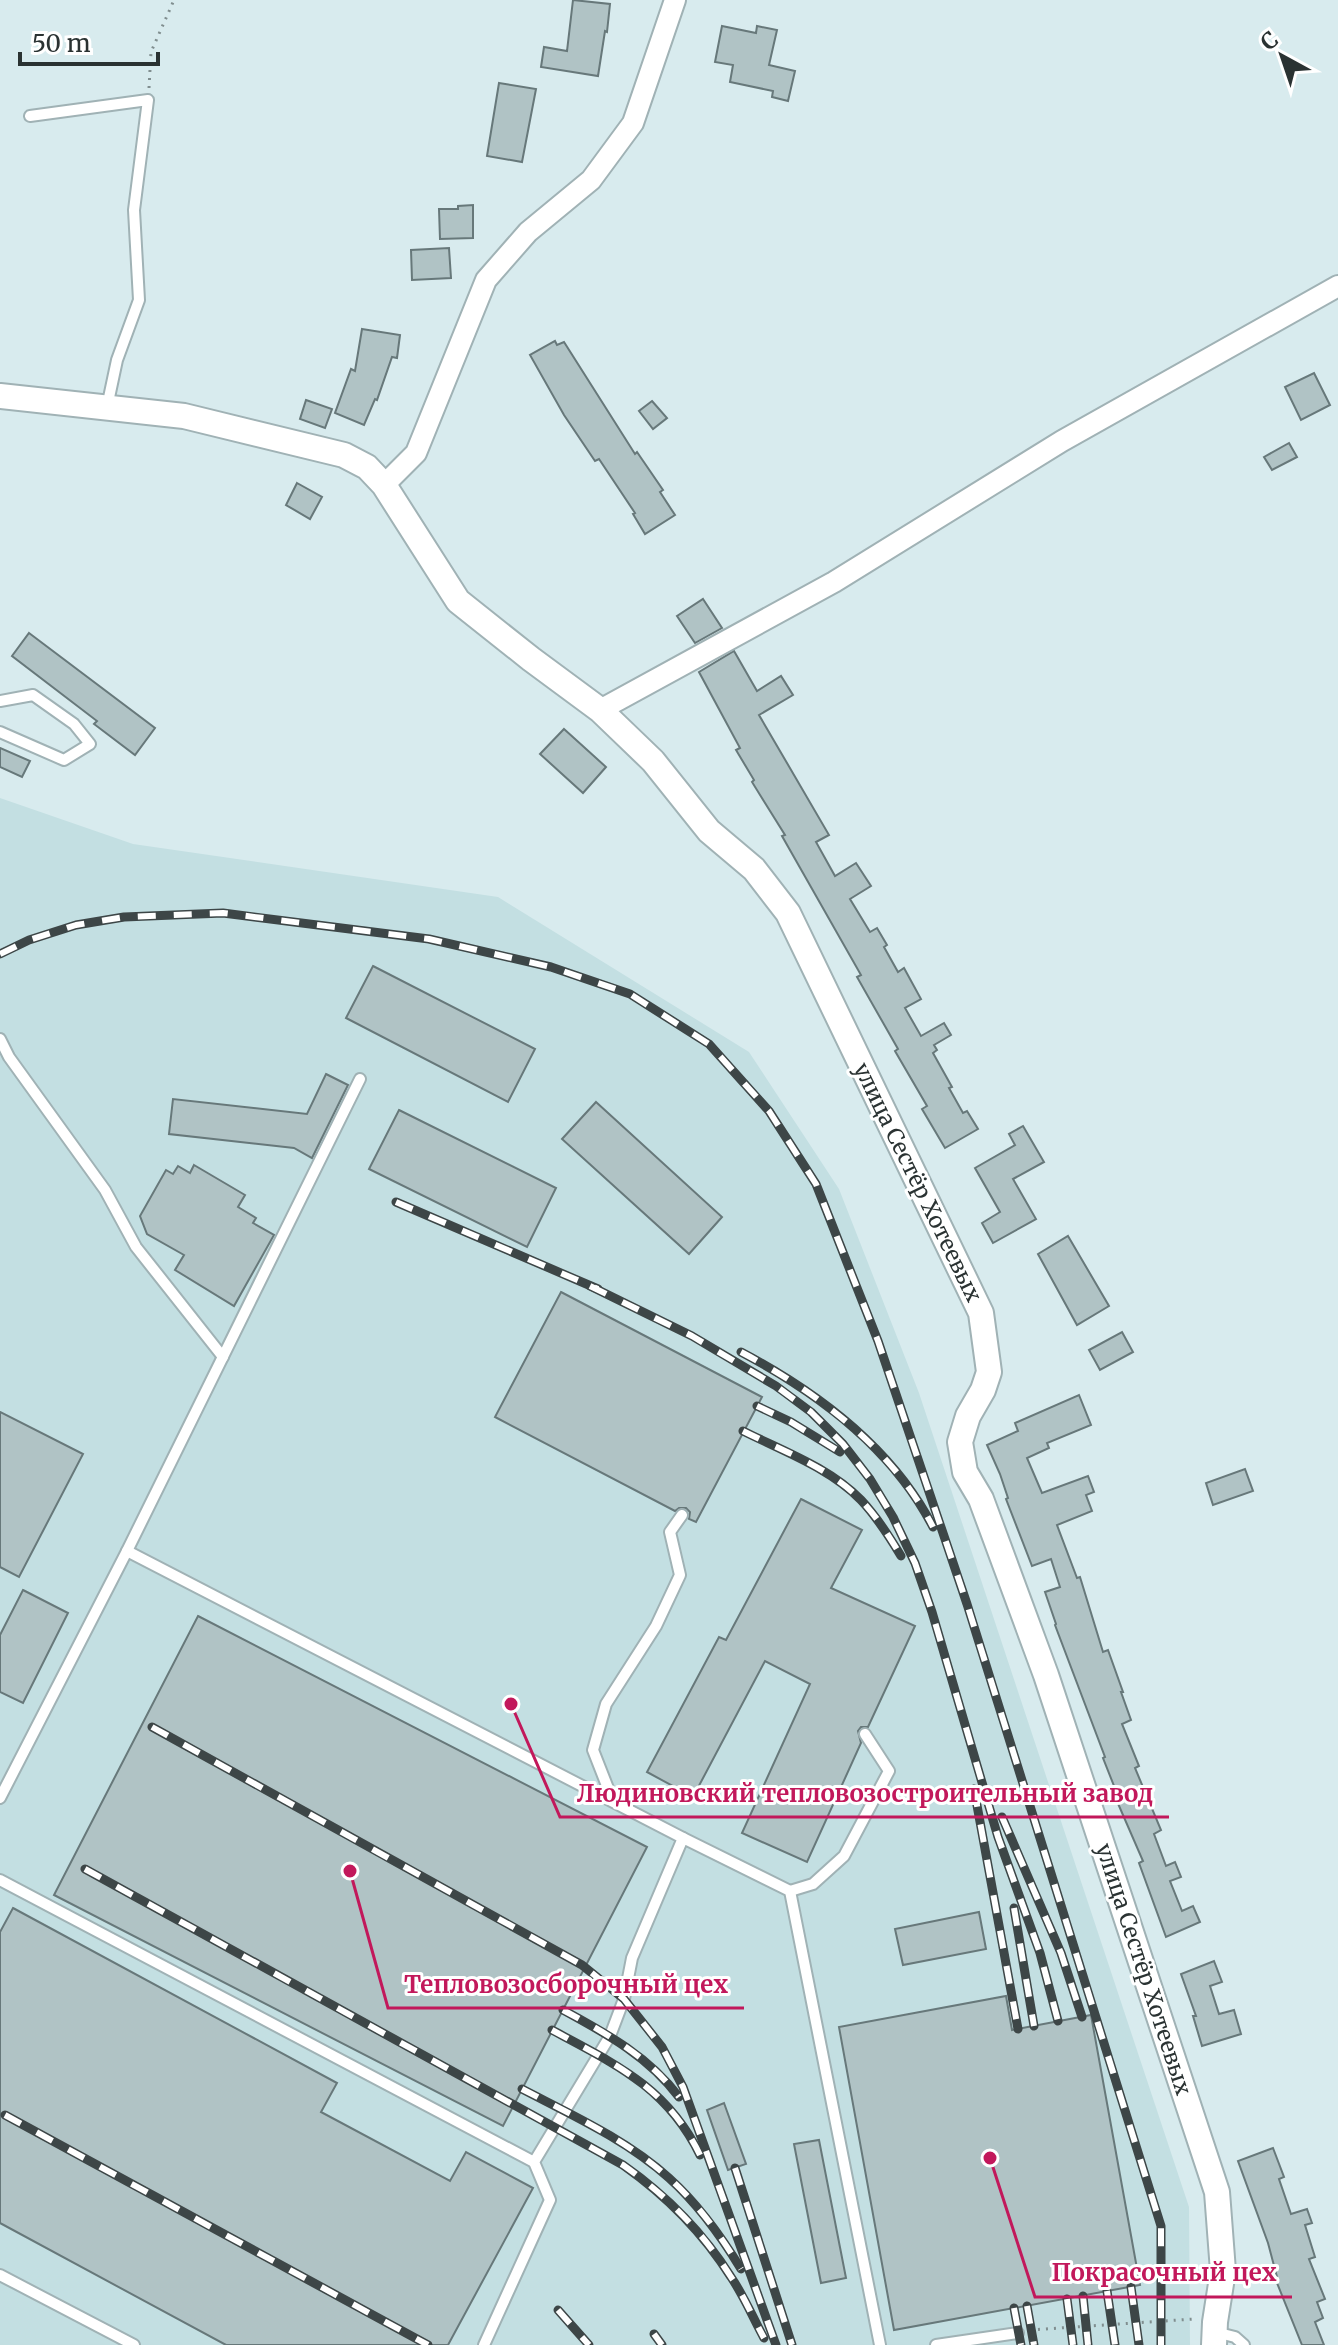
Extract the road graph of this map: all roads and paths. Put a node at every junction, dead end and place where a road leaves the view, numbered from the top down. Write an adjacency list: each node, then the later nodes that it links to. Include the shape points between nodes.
1 (174, 0): 3 (path, via 151,52)
2 (675, 0): 8 (street, via 633,123 591,180 528,232 486,280 416,453)
3 (148, 100): 4 (lane); 7 (lane, via 134,210 139,300)
4 (30, 116)
5 (1338, 286): 10 (street, via 1062,441 834,582)
6 (0, 396): 7 (street, улица Сестёр Хотеевых)
7 (107, 407): 8 (street, улица Сестёр Хотеевых, via 184,416 344,455 367,467)
8 (384, 485): 10 (street, улица Сестёр Хотеевых, via 458,601)
9 (0, 701): 11 (lane, via 33,695 74,724 90,744 64,760)
10 (600, 710): 26 (street, улица Сестёр Хотеевых, via 653,761 709,831 754,869 788,913 981,1313 989,1372 960,1442 965,1472 981,1499 1046,1675 1217,2192 1223,2271)
11 (0, 732)
12 (0, 1039): 14 (lane, via 105,1190 136,1247)
13 (360, 1079): 14 (lane)
14 (223, 1357): 16 (lane)
15 (682, 1515): 19 (lane, via 670,1532 680,1575 656,1626 606,1704 593,1750)
16 (127, 1551): 18 (lane); 19 (lane)
17 (865, 1734): 22 (lane, via 889,1771 844,1856 813,1884)
18 (0, 1798)
19 (613, 1801): 20 (lane)
20 (683, 1838): 22 (lane); 23 (lane, via 632,1958 610,2036)
21 (0, 1880): 23 (lane)
22 (790, 1891): 29 (lane)
23 (534, 2162): 28 (lane, via 550,2200)
24 (0, 2275): 27 (lane)
25 (1018, 2333): 26 (path, via 1190,2319); 30 (lane)
26 (1215, 2333): 31 (lane)
27 (134, 2345)
28 (484, 2345)
29 (880, 2345)
30 (936, 2345)
31 (1244, 2345)

